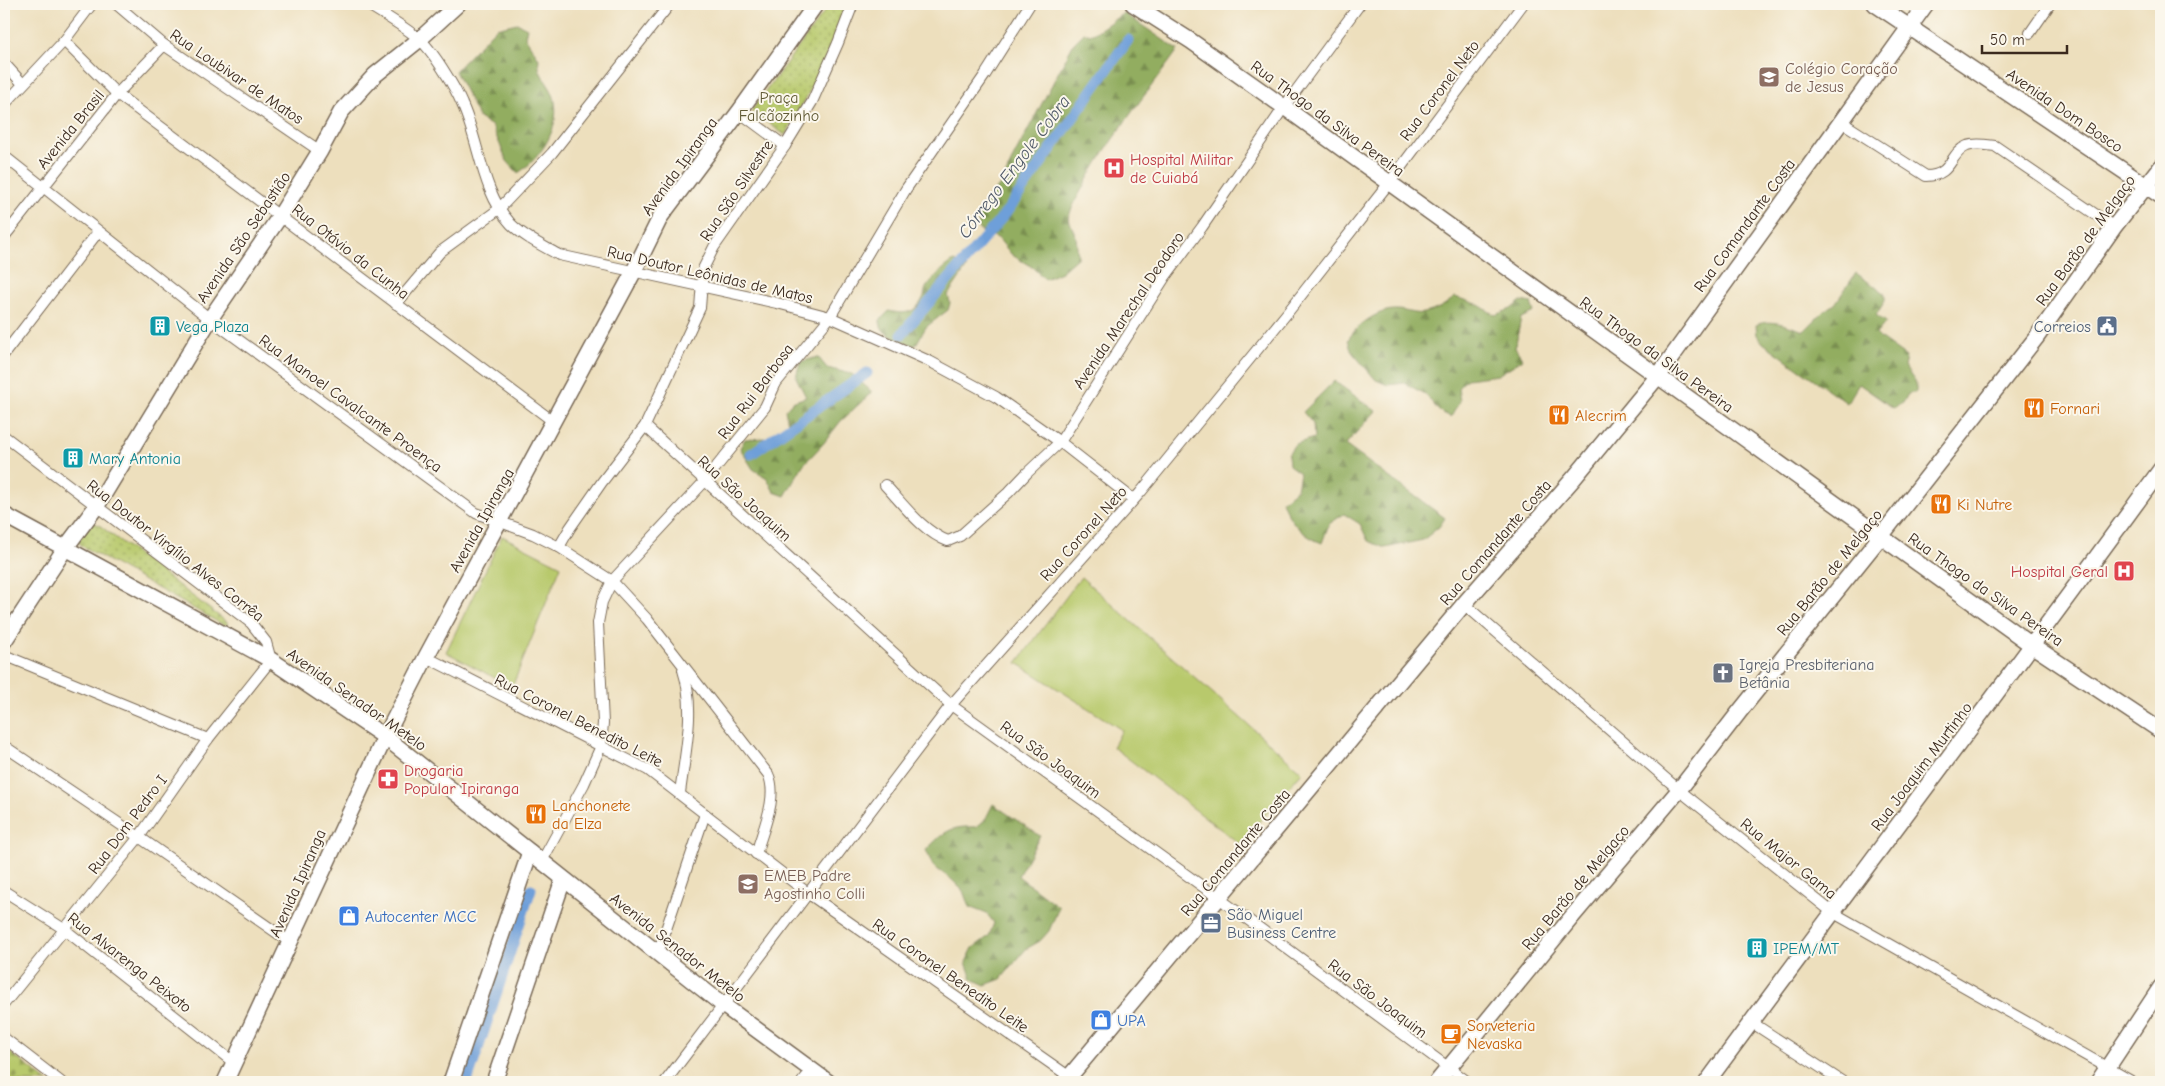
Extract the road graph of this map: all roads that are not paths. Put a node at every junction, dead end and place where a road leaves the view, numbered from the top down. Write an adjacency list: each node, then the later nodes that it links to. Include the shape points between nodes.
1 (92, 4): 18 (street)
2 (116, 4): 19 (street, Rua Loubivar de Matos)
3 (367, 4): 17 (street, Rua Doutor Leônidas de Matos)
4 (458, 4): 17 (street, Avenida São Sebastião)
5 (670, 4): 35 (street, via 552,153)
6 (816, 4): 25 (street, Avenida Ipiranga)
7 (853, 4): 27 (street, Rua São Silvestre, via 812,102)
8 (1030, 4): 43 (street, Rua Rui Barbosa, via 906,190)
9 (1133, 4): 24 (street, Rua Thogo da Silva Pereira)
10 (1360, 4): 24 (street, Avenida Marechal Deodoro)
11 (1523, 4): 31 (street, Rua Coronel Neto)
12 (1875, 4): 15 (street, Avenida Dom Bosco)
13 (1926, 4): 15 (street, Rua Comandante Costa)
14 (2050, 4): 16 (street)
15 (1909, 26): 26 (street, Rua Comandante Costa); 32 (street, Avenida Dom Bosco)
16 (2030, 34)
17 (420, 39): 28 (street, Avenida São Sebastião, via 376,75 340,112); 35 (street, Rua Doutor Leônidas de Matos, via 463,104)
18 (64, 41): 21 (street); 22 (street, Rua Otávio da Cunha)
19 (164, 44): 22 (street, Avenida Brasil); 28 (street, Rua Loubivar de Matos)
20 (4, 63): 21 (street)
21 (23, 84): 23 (street)
22 (117, 94): 33 (street, Avenida Brasil); 36 (street, Rua Otávio da Cunha)
23 (4, 105)
24 (1284, 107): 31 (street, Rua Thogo da Silva Pereira); 50 (street, Avenida Marechal Deodoro, via 1165,277)
25 (740, 112): 27 (street); 40 (street, Avenida Ipiranga, via 661,216)
26 (1840, 121): 37 (street, via 1926,176 1942,173 1965,147 1979,144 1995,146); 46 (street, Rua Comandante Costa)
27 (785, 146): 41 (street, Rua São Silvestre, via 714,247 704,269)
28 (320, 151): 36 (street, Avenida São Sebastião)
29 (4, 156): 33 (street, Rua Manoel Cavalcante Proença)
30 (2161, 167): 32 (street, Rua Barão de Melgaço)
31 (1389, 183): 46 (street, Rua Thogo da Silva Pereira); 54 (street, Rua Coronel Neto, via 1288,312)
32 (2146, 186): 34 (street, Avenida Dom Bosco); 37 (street, Rua Barão de Melgaço)
33 (43, 187): 38 (street, Rua Manoel Cavalcante Proença); 39 (street, Avenida Brasil)
34 (2161, 196)
35 (499, 209): 40 (street, Rua Doutor Leônidas de Matos, via 512,225 559,255); 42 (street, via 440,252)
36 (280, 216): 42 (street, Rua Otávio da Cunha); 44 (street, Avenida São Sebastião)
37 (2114, 227): 58 (street, Rua Barão de Melgaço, via 2036,338)
38 (98, 232): 44 (street, Rua Manoel Cavalcante Proença); 45 (street)
39 (4, 237)
40 (633, 273): 41 (street, Rua Doutor Leônidas de Matos); 47 (street, Avenida Ipiranga)
41 (702, 288): 43 (street, Rua Doutor Leônidas de Matos); 48 (street, Rua São Silvestre, via 700,308)
42 (396, 304): 47 (street, Rua Otávio da Cunha)
43 (830, 317): 50 (street, Rua Doutor Leônidas de Matos, via 938,365 996,397); 52 (street, Rua Rui Barbosa, via 776,383 765,407)
44 (210, 319): 55 (street, Avenida São Sebastião); 57 (street, Rua Manoel Cavalcante Proença, via 476,513)
45 (4, 354)
46 (1658, 376): 58 (street, Rua Thogo da Silva Pereira); 62 (street, Rua Comandante Costa)
47 (554, 422): 57 (street, Avenida Ipiranga)
48 (645, 426): 52 (street, Rua São Joaquim); 60 (street, Rua São Silvestre, via 602,482)
49 (4, 436): 55 (street, Rua Doutor Virgílio Alves Corrêa)
50 (1060, 442): 53 (street, Avenida Marechal Deodoro, via 960,536 948,541 927,528); 54 (street, Rua Doutor Leônidas de Matos)
51 (2161, 469): 64 (street, Rua Joaquim Murtinho)
52 (704, 482): 61 (street, Rua Rui Barbosa); 69 (street, Rua São Joaquim)
53 (885, 485)
54 (1133, 499): 69 (street, Rua Coronel Neto)
55 (96, 507): 59 (street, Avenida São Sebastião); 67 (street, Rua Doutor Virgílio Alves Corrêa, via 250,623 266,642)
56 (4, 515): 59 (street, Avenida Senador Metelo)
57 (500, 523): 60 (street, Rua Manoel Cavalcante Proença); 66 (street, Avenida Ipiranga)
58 (1881, 536): 64 (street, Rua Thogo da Silva Pereira); 75 (street, Rua Barão de Melgaço)
59 (66, 547): 63 (street, Avenida São Sebastião); 67 (street, Avenida Senador Metelo)
60 (560, 547): 61 (street, Rua Manoel Cavalcante Proença)
61 (612, 581): 68 (street, Rua Manoel Cavalcante Proença, via 647,619); 74 (street, Rua Rui Barbosa, via 602,602 598,623 603,723)
62 (1464, 604): 75 (street, Rua Major Gama); 85 (street, Rua Comandante Costa)
63 (4, 641)
64 (2033, 646): 70 (street, Rua Thogo da Silva Pereira); 86 (street, Rua Joaquim Murtinho)
65 (4, 656): 72 (street)
66 (426, 658): 71 (street, Avenida Ipiranga); 74 (street, Rua Coronel Benedito Leite)
67 (271, 660): 71 (street, Avenida Senador Metelo); 72 (street, Rua Dom Pedro I)
68 (681, 664): 76 (street, Rua Manoel Cavalcante Proença, via 688,686 690,714); 80 (street, Rua Manoel Cavalcante Proença, via 772,782)
69 (951, 705): 84 (street, Rua Coronel Neto); 85 (street, Rua São Joaquim)
70 (2161, 731)
71 (385, 737): 79 (street, Avenida Senador Metelo); 88 (street, Avenida Ipiranga)
72 (208, 739): 78 (street, Rua Dom Pedro I)
73 (4, 746): 78 (street)
74 (601, 746): 76 (street, Rua Coronel Benedito Leite, via 648,770); 81 (street, Rua Rui Barbosa)
75 (1679, 790): 86 (street, Rua Major Gama); 97 (street, Rua Barão de Melgaço)
76 (680, 793): 77 (street, Rua Coronel Benedito Leite)
77 (705, 814): 80 (street, Rua Coronel Benedito Leite); 89 (street)
78 (139, 836): 87 (street, Rua Dom Pedro I); 88 (street)
79 (530, 852): 81 (street, Avenida Senador Metelo); 102 (street)
80 (756, 854): 84 (street, Rua Coronel Benedito Leite)
81 (542, 861): 82 (street, Avenida Senador Metelo)
82 (563, 880): 89 (street, Avenida Senador Metelo); 103 (street)
83 (4, 891): 87 (street, Rua Alvarenga Peixoto)
84 (809, 894): 92 (street, Rua Coronel Neto); 99 (street, Rua Coronel Benedito Leite)
85 (1220, 899): 97 (street, Rua São Joaquim); 99 (street, Rua Comandante Costa)
86 (1832, 912): 93 (street, Rua Joaquim Murtinho); 96 (street, Rua Major Gama)
87 (64, 929): 91 (street, Rua Dom Pedro I); 95 (street, Rua Alvarenga Peixoto)
88 (290, 942): 95 (street, Avenida Ipiranga)
89 (658, 953): 92 (street, Avenida Senador Metelo)
90 (2161, 988): 96 (street)
91 (4, 1004)
92 (723, 1005): 98 (street, Avenida Senador Metelo); 104 (street, Rua Coronel Neto)
93 (1751, 1022): 109 (street, Rua Joaquim Murtinho); 110 (street)
94 (4, 1038): 100 (street)
95 (233, 1062): 101 (street, Avenida Ipiranga)
96 (2107, 1067): 111 (street); 112 (street, Rua Major Gama)
97 (1448, 1068): 107 (street, Rua Barão de Melgaço); 108 (street, Rua São Joaquim)
98 (812, 1070): 105 (street); 106 (street, Avenida Senador Metelo)
99 (1070, 1080)
100 (62, 1082)
101 (225, 1082)
102 (451, 1082)
103 (494, 1082)
104 (665, 1082)
105 (802, 1082)
106 (828, 1082)
107 (1437, 1082)
108 (1468, 1082)
109 (1707, 1082)
110 (1843, 1082)
111 (2098, 1082)
112 (2133, 1082)

